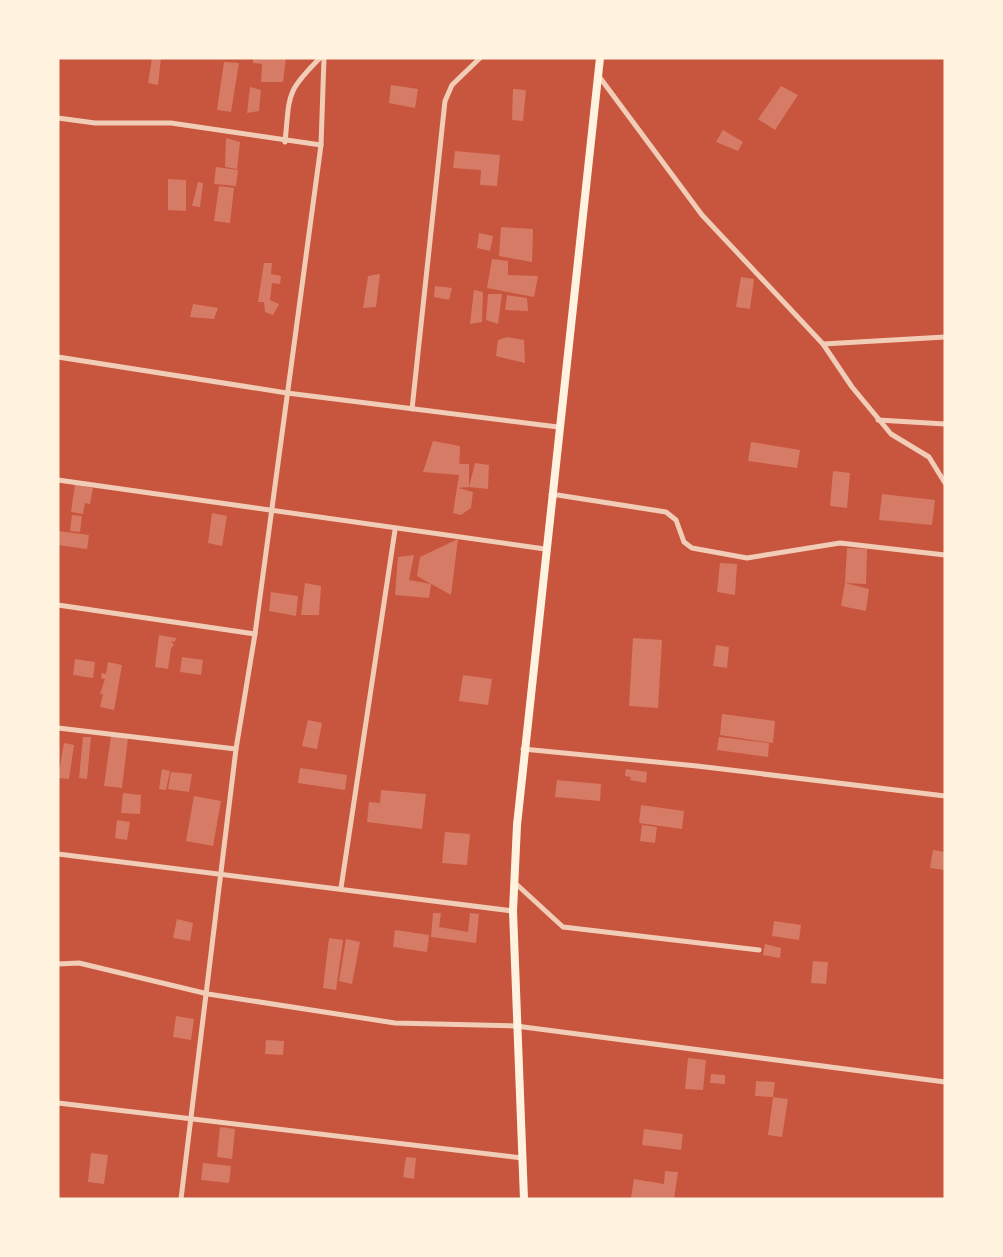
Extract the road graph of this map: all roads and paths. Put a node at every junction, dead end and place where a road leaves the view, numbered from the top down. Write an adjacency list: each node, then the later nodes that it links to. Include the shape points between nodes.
1 (322, 58): 6 (street, via 290,93); 7 (street)
2 (480, 58): 12 (street, via 452,85 445,102)
3 (600, 58): 4 (main road)
4 (598, 75): 9 (street, via 702,215); 15 (main road)
5 (58, 118): 6 (street, via 171,123)
6 (285, 142): 7 (street)
7 (321, 145): 11 (street)
8 (945, 337): 9 (street)
9 (824, 344): 13 (street)
10 (58, 357): 11 (street)
11 (287, 393): 12 (street); 19 (street)
12 (412, 409): 15 (street)
13 (878, 420): 14 (street); 17 (street, via 891,434 929,457)
14 (945, 424)
15 (558, 427): 18 (main road)
16 (58, 480): 19 (street)
17 (945, 483)
18 (551, 494): 21 (main road); 22 (street, via 666,512 692,548 747,558 840,543)
19 (272, 509): 20 (street); 24 (street)
20 (395, 530): 21 (street); 32 (street)
21 (545, 549): 27 (main road)
22 (945, 555)
23 (58, 605): 24 (street)
24 (255, 634): 26 (street)
25 (58, 728): 26 (street)
26 (236, 749): 30 (street)
27 (523, 749): 28 (street); 31 (main road)
28 (945, 796)
29 (58, 854): 30 (street)
30 (221, 873): 32 (street); 36 (street)
31 (514, 882): 33 (main road); 34 (street, via 563,927)
32 (341, 888): 33 (street)
33 (513, 911): 37 (main road)
34 (760, 950)
35 (58, 964): 36 (street, via 110,969)
36 (208, 994): 37 (street, via 395,1023); 40 (street)
37 (516, 1026): 38 (street); 41 (main road)
38 (945, 1082)
39 (58, 1103): 40 (street)
40 (194, 1118): 41 (street); 42 (street)
41 (522, 1158): 43 (main road)
42 (181, 1199)
43 (524, 1199)

